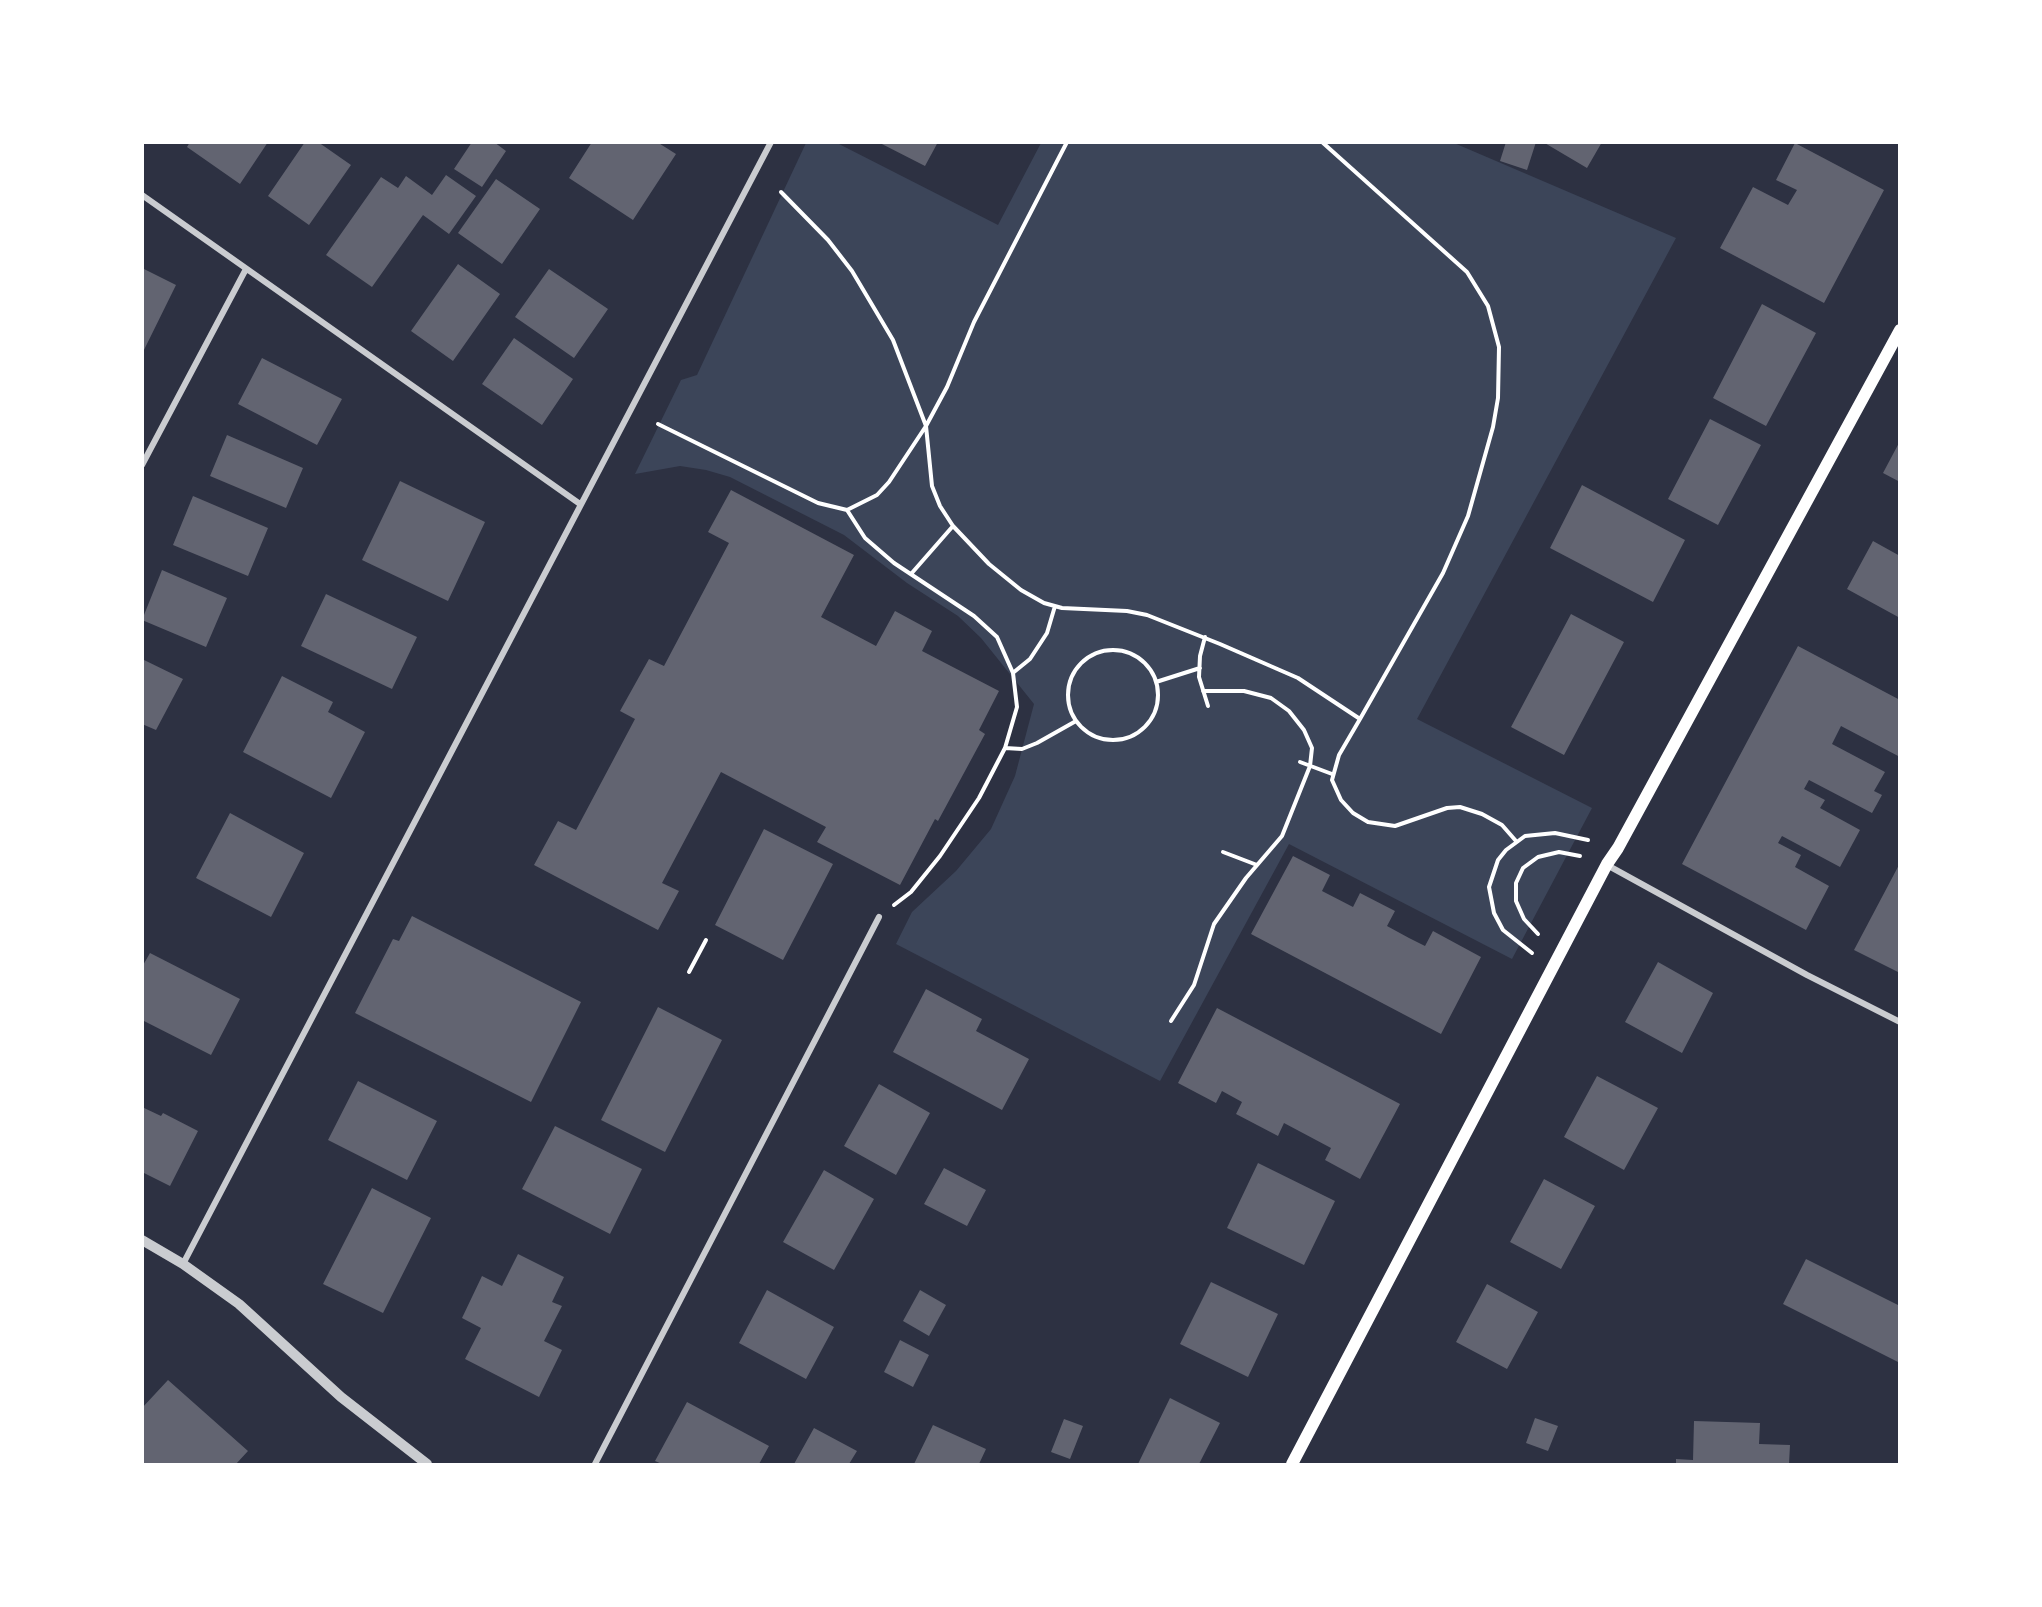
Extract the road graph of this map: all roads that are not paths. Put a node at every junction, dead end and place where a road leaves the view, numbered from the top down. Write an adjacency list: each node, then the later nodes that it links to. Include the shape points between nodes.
1 (771, 142): 6 (street)
2 (142, 195): 3 (street)
3 (246, 269): 5 (street); 6 (street)
4 (1899, 330): 7 (main road)
5 (142, 465)
6 (580, 504): 11 (street)
7 (1607, 864): 9 (street); 14 (main road)
8 (879, 917): 13 (street)
9 (1899, 1022)
10 (142, 1240): 11 (street)
11 (183, 1264): 12 (street, via 239,1304 340,1397)
12 (427, 1464)
13 (595, 1464)
14 (1292, 1464)

